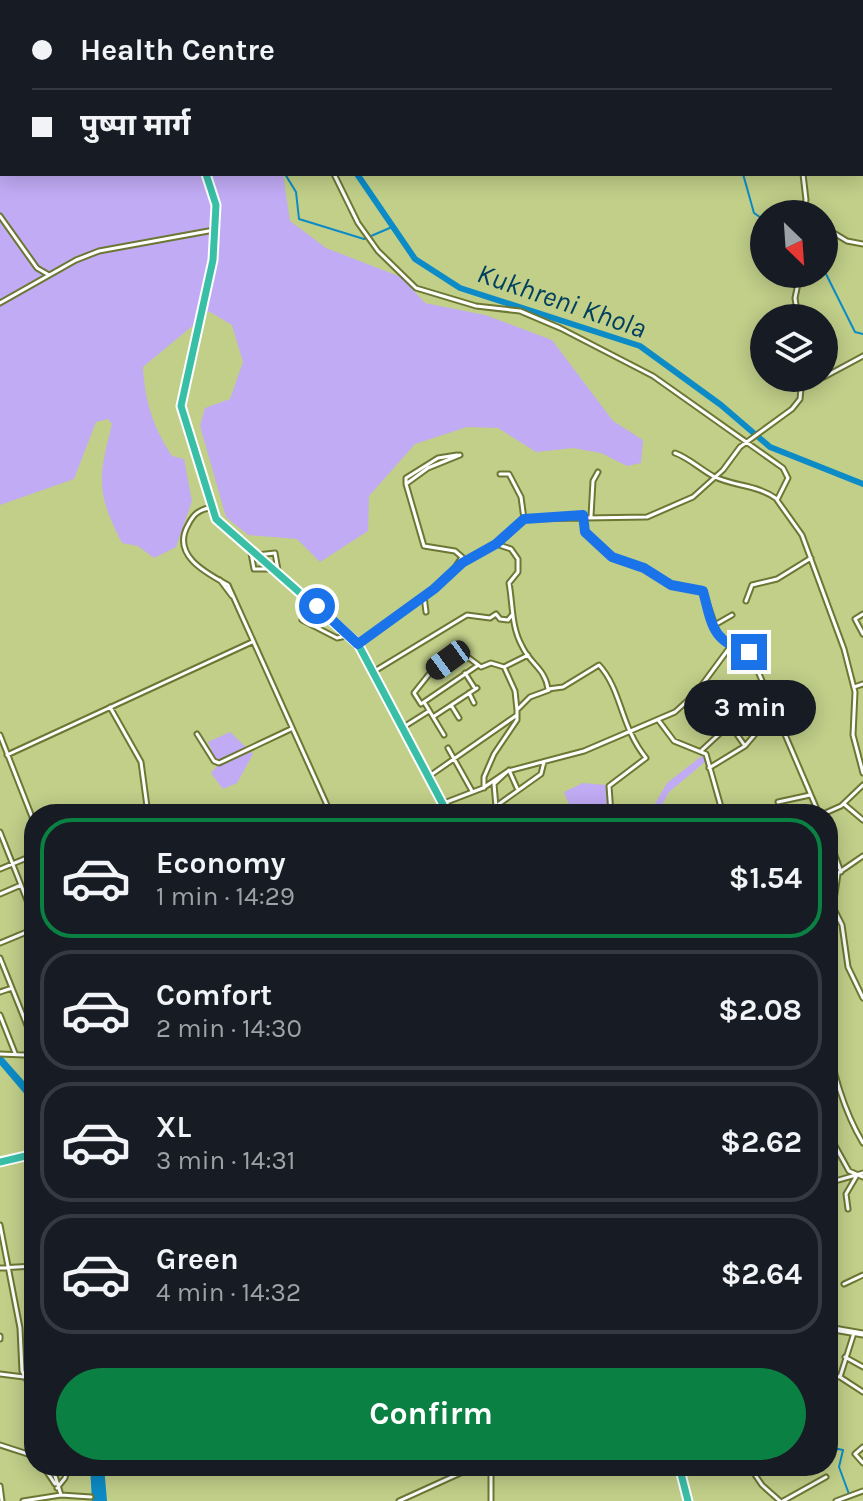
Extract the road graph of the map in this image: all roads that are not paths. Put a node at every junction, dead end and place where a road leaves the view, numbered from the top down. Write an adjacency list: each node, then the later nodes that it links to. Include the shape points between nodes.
1 (207, 176): 6 (highway, via 216,205)
2 (335, 176): 14 (street, via 378,251 416,288 476,306 520,311 560,328 653,376)
3 (803, 176): 4 (street)
4 (806, 200)
5 (0, 216): 9 (street, via 37,268)
6 (214, 230): 9 (street, via 99,251); 21 (highway, via 213,260 181,406)
7 (838, 236): 8 (street)
8 (863, 244)
9 (49, 275): 10 (street)
10 (0, 303)
11 (863, 356): 12 (street)
12 (838, 369)
13 (801, 392): 14 (street, via 792,409)
14 (747, 442): 18 (street); 20 (street, via 787,473)
15 (675, 453): 18 (street)
16 (598, 472): 23 (street)
17 (500, 474): 24 (street, via 509,474)
18 (713, 476): 20 (street, via 745,482); 23 (street, via 693,497 657,515)
19 (406, 484): 19 (street, via 428,468 460,455 438,458 406,478); 29 (street, via 424,546 462,557)
20 (777, 499): 27 (street)
21 (212, 507): 26 (highway, via 216,519); 40 (street, via 196,512 184,544 195,565 228,585)
22 (583, 515): 23 (street); 24 (street); 37 (street, via 585,532 612,557 671,585 703,591)
23 (591, 516)
24 (524, 519): 25 (street)
25 (496, 544): 29 (street); 34 (street, via 511,549 518,559 518,572 509,583)
26 (252, 554): 28 (highway); 28 (street, via 275,553)
27 (811, 558): 31 (street, via 777,579 752,585); 49 (street)
28 (274, 572): 38 (highway)
29 (452, 572): 30 (street)
30 (424, 596): 32 (street); 41 (street)
31 (746, 601)
32 (426, 612)
33 (863, 614): 39 (street, via 855,619)
34 (512, 615): 43 (street); 46 (street, via 508,620 497,614 467,615)
35 (732, 615): 37 (street)
36 (302, 620): 38 (street, via 337,638)
37 (713, 626): 42 (street)
38 (350, 634): 41 (highway)
39 (863, 634)
40 (252, 642): 56 (street); 65 (street)
41 (358, 644): 46 (highway)
42 (730, 647): 51 (street, via 749,652); 62 (street, via 685,705)
43 (528, 655): 45 (street); 50 (street, via 544,671)
44 (477, 666): 45 (street); 47 (street); 53 (street, via 469,658 459,659 459,654 452,657 420,683 414,693)
45 (504, 667): 59 (street, via 515,691)
46 (373, 672): 64 (highway)
47 (465, 673): 52 (street, via 476,688); 53 (street)
48 (863, 684): 49 (street)
49 (854, 687): 78 (street, via 853,735)
50 (549, 690): 59 (street, via 530,697); 66 (street, via 599,665 616,691)
51 (767, 690): 57 (street); 63 (street)
52 (469, 693): 54 (street); 55 (street)
53 (424, 702): 58 (street)
54 (474, 703)
55 (451, 705): 60 (street); 61 (street)
56 (110, 707): 73 (street); 87 (street, via 141,762)
57 (776, 710): 70 (street); 84 (street)
58 (429, 711): 60 (street); 64 (street)
59 (517, 713): 74 (street); 81 (street, via 494,754)
60 (433, 717): 69 (street)
61 (459, 718)
62 (659, 721): 66 (street); 72 (street, via 674,741)
63 (725, 727): 70 (street); 72 (street)
64 (402, 728): 79 (highway)
65 (291, 729): 67 (street, via 219,763); 88 (street)
66 (628, 733): 75 (street); 92 (street, via 646,758 609,786)
67 (197, 734)
68 (0, 735): 73 (street)
69 (444, 735)
70 (745, 746): 76 (street)
71 (448, 748): 74 (street)
72 (702, 750): 76 (street)
73 (7, 755): 86 (street)
74 (454, 759): 79 (street); 83 (street)
75 (544, 762): 77 (street); 82 (street, via 541,774)
76 (709, 768): 93 (street)
77 (509, 770): 81 (street); 82 (street); 90 (street, via 494,784)
78 (863, 773)
79 (428, 777): 89 (highway)
80 (863, 785): 95 (street)
81 (484, 788): 83 (street)
82 (518, 789): 91 (street)
83 (472, 791): 89 (street)
84 (811, 795): 85 (street); 94 (street)
85 (778, 802)
86 (27, 804)
87 (147, 804)
88 (326, 804)
89 (442, 804)
90 (496, 804)
91 (500, 804)
92 (610, 804)
93 (720, 804)
94 (816, 804)
95 (844, 804): 96 (street); 97 (street)
96 (838, 807)
97 (863, 820)
98 (0, 832): 101 (street)
99 (863, 856): 104 (street)
100 (24, 859): 101 (street)
101 (13, 864): 103 (street); 106 (street)
102 (838, 867): 104 (street)
103 (0, 869)
104 (840, 873): 105 (street)
105 (838, 884)
106 (21, 885): 107 (street); 108 (street)
107 (24, 893)
108 (0, 894)
109 (838, 917): 115 (street, via 848,967)
110 (24, 933): 111 (street)
111 (0, 943)
112 (0, 958): 113 (street)
113 (12, 988): 114 (street); 117 (street)
114 (0, 992)
115 (863, 998)
116 (0, 1015): 118 (street)
117 (24, 1018)
118 (15, 1053): 119 (street); 120 (street)
119 (0, 1054)
120 (24, 1055)
121 (838, 1082): 122 (street)
122 (863, 1143)
123 (838, 1151): 126 (street, via 849,1171)
124 (24, 1156): 125 (highway)
125 (0, 1162)
126 (861, 1176): 127 (street); 128 (street, via 846,1194)
127 (838, 1181)
128 (848, 1209)
129 (0, 1225): 131 (street)
130 (24, 1266): 131 (street)
131 (9, 1267): 132 (street); 141 (street)
132 (0, 1268)
133 (863, 1275): 134 (street)
134 (844, 1284)
135 (838, 1330): 136 (street)
136 (854, 1333): 137 (street); 138 (street)
137 (863, 1334)
138 (845, 1357): 139 (street); 142 (street)
139 (863, 1367)
140 (0, 1374): 141 (street)
141 (24, 1377)
142 (840, 1377): 143 (street)
143 (863, 1392)
144 (0, 1445): 146 (street)
145 (863, 1447): 147 (street, via 855,1454)
146 (24, 1453)
147 (863, 1463)
148 (50, 1476): 157 (street)
149 (54, 1476): 157 (street)
150 (66, 1476): 157 (street)
151 (454, 1476): 164 (street)
152 (491, 1476): 165 (street)
153 (682, 1476): 166 (highway)
154 (758, 1476): 167 (street)
155 (826, 1477): 167 (street)
156 (0, 1486): 162 (street)
157 (56, 1486): 159 (street)
158 (863, 1491): 168 (street)
159 (61, 1495): 160 (street); 161 (street)
160 (91, 1497)
161 (55, 1499): 163 (street)
162 (2, 1501)
163 (23, 1501)
164 (399, 1501)
165 (491, 1501)
166 (688, 1501)
167 (782, 1501)
168 (836, 1501)

